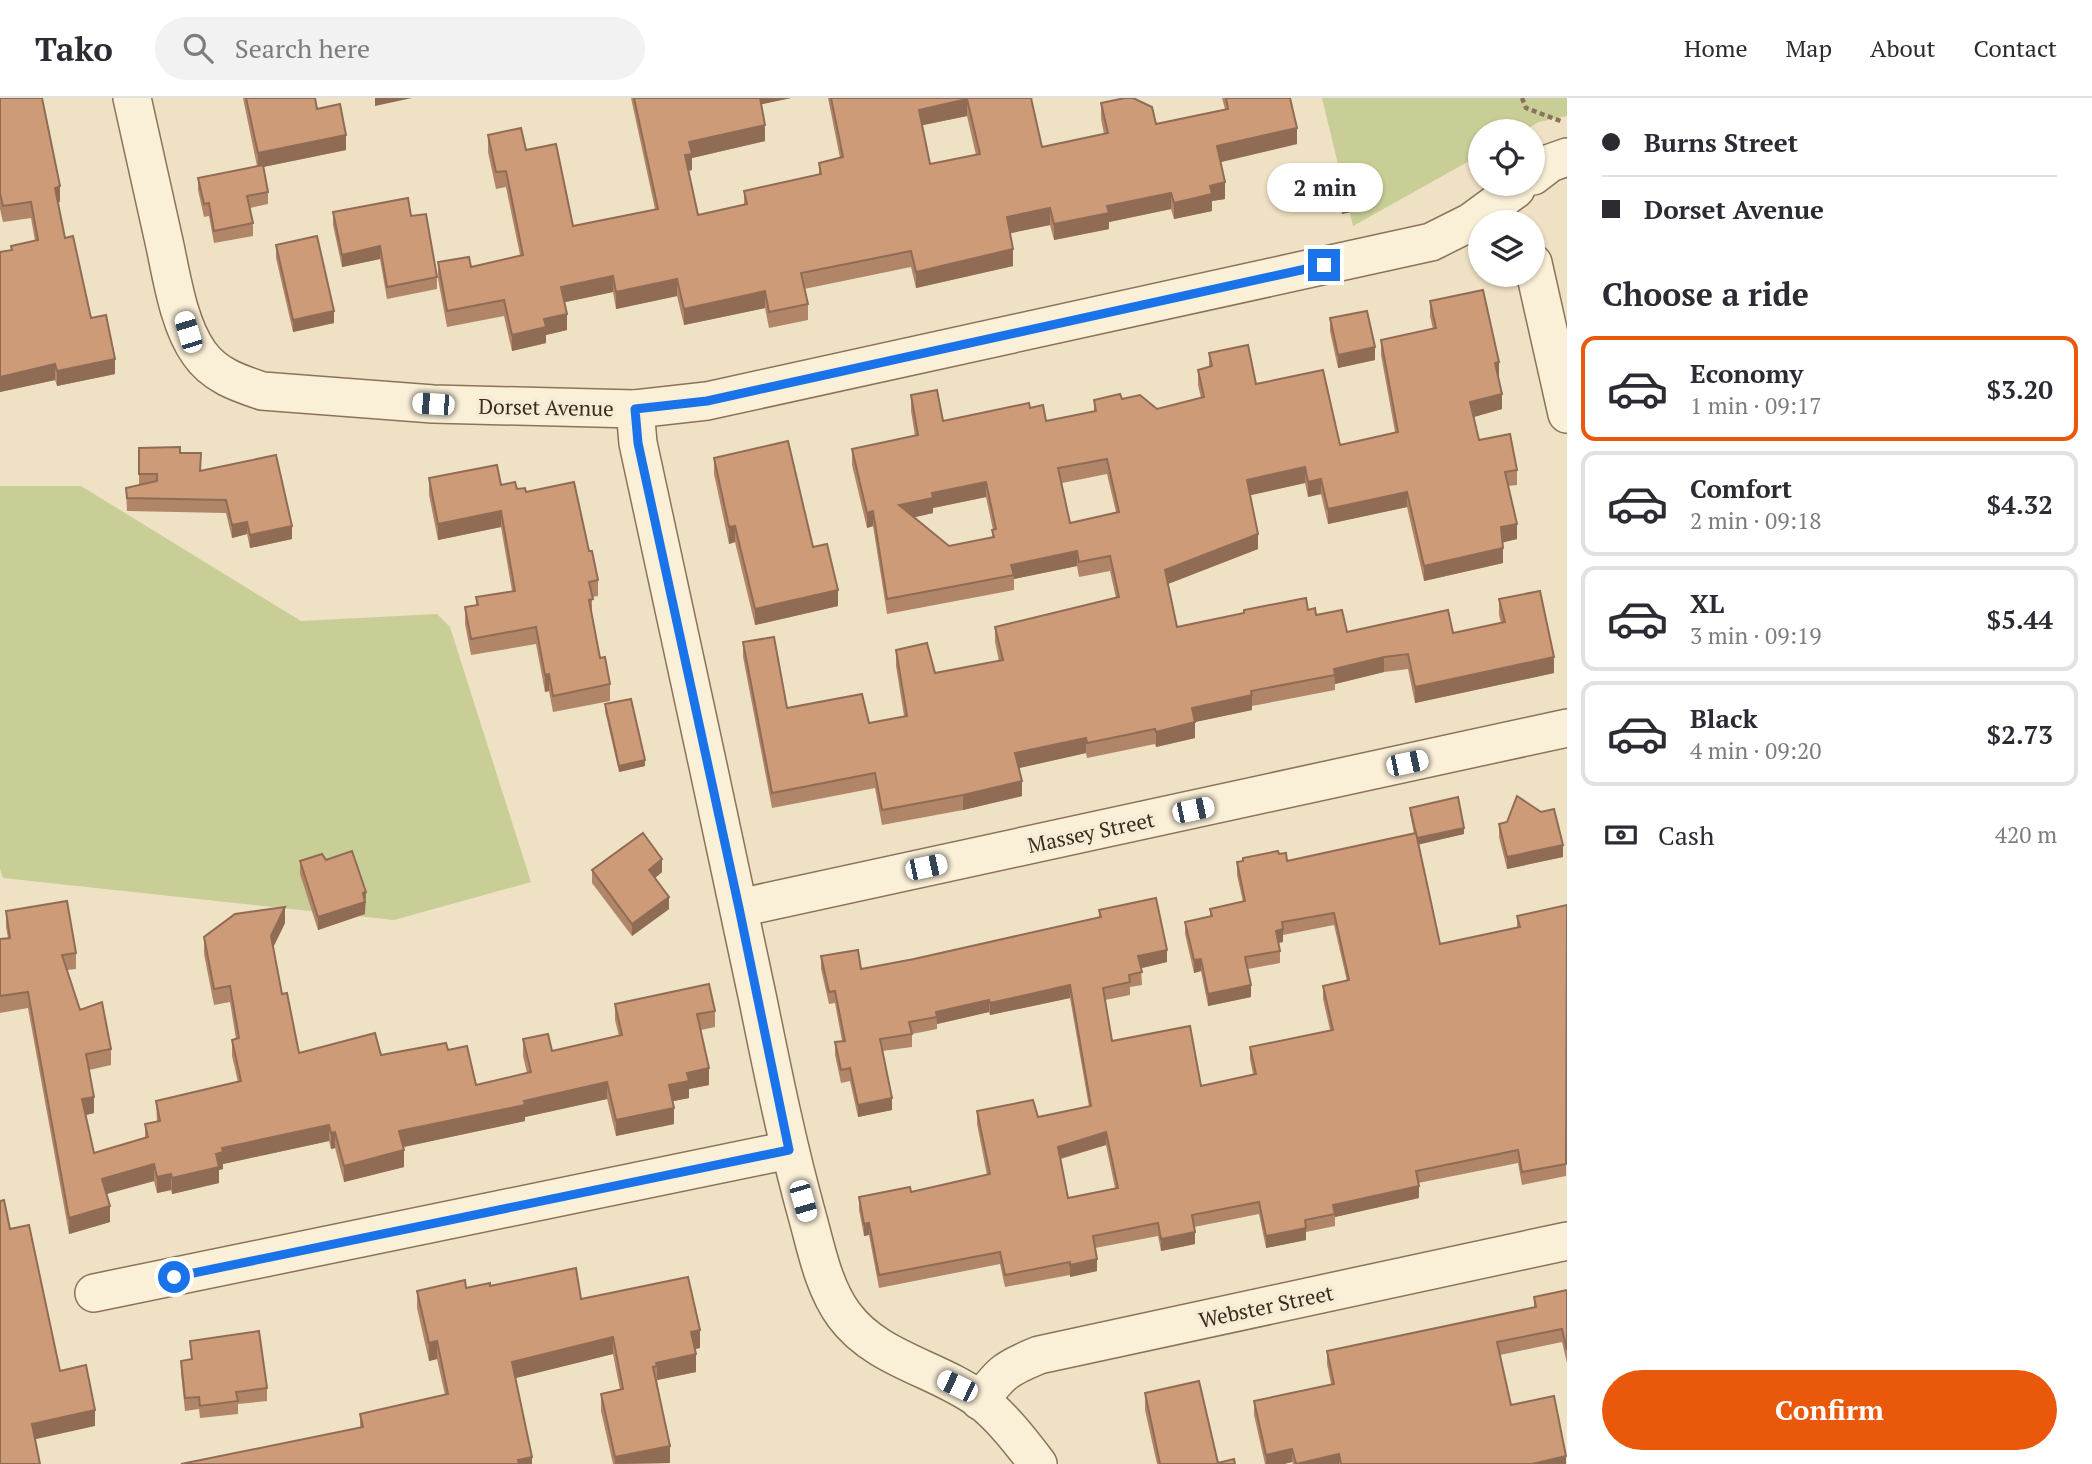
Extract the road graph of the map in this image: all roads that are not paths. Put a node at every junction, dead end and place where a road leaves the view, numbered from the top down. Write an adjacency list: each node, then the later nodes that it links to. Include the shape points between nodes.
1 (132, 98): 6 (street, Dorset Avenue, via 184,320 199,354 218,372 262,391 433,404)
2 (1567, 157): 3 (street, Dorset Avenue)
3 (1545, 169)
4 (1519, 196): 6 (street, Dorset Avenue, via 1431,242 707,401)
5 (1539, 287): 7 (street)
6 (635, 409): 9 (street, via 638,443)
7 (1567, 414)
8 (1567, 728): 9 (street, Massey Street)
9 (739, 908): 10 (street)
10 (789, 1150): 12 (street); 13 (street, via 824,1279 844,1314 873,1343)
11 (1567, 1241): 13 (street, Webster Street, via 1039,1355 1013,1365)
12 (94, 1293)
13 (980, 1401): 14 (street)
14 (1038, 1464)

